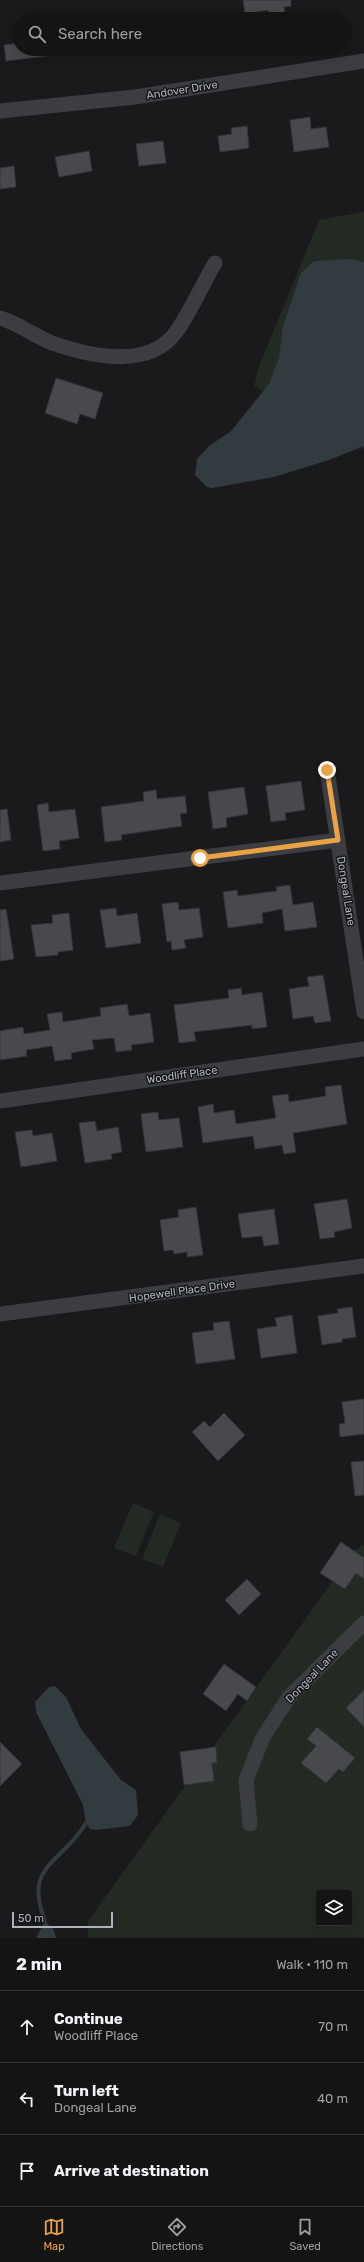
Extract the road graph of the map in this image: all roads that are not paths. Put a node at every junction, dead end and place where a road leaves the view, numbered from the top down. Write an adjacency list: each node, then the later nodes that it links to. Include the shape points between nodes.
1 (364, 61): 2 (street, Andover Drive, via 135,97)
2 (0, 111)
3 (215, 263): 4 (street, via 176,332 160,347 143,355 122,357 73,349 50,342)
4 (0, 318)
5 (327, 770): 6 (street, Dongeal Lane)
6 (338, 840): 7 (street); 8 (street, Dongeal Lane)
7 (0, 883)
8 (364, 1012)
9 (364, 1049): 10 (street, Woodliff Place)
10 (0, 1101)
11 (364, 1266): 12 (street, Hopewell Place Drive)
12 (0, 1314)
13 (364, 1623): 14 (street, Dongeal Lane, via 288,1698 262,1740 246,1781)
14 (250, 1824)

